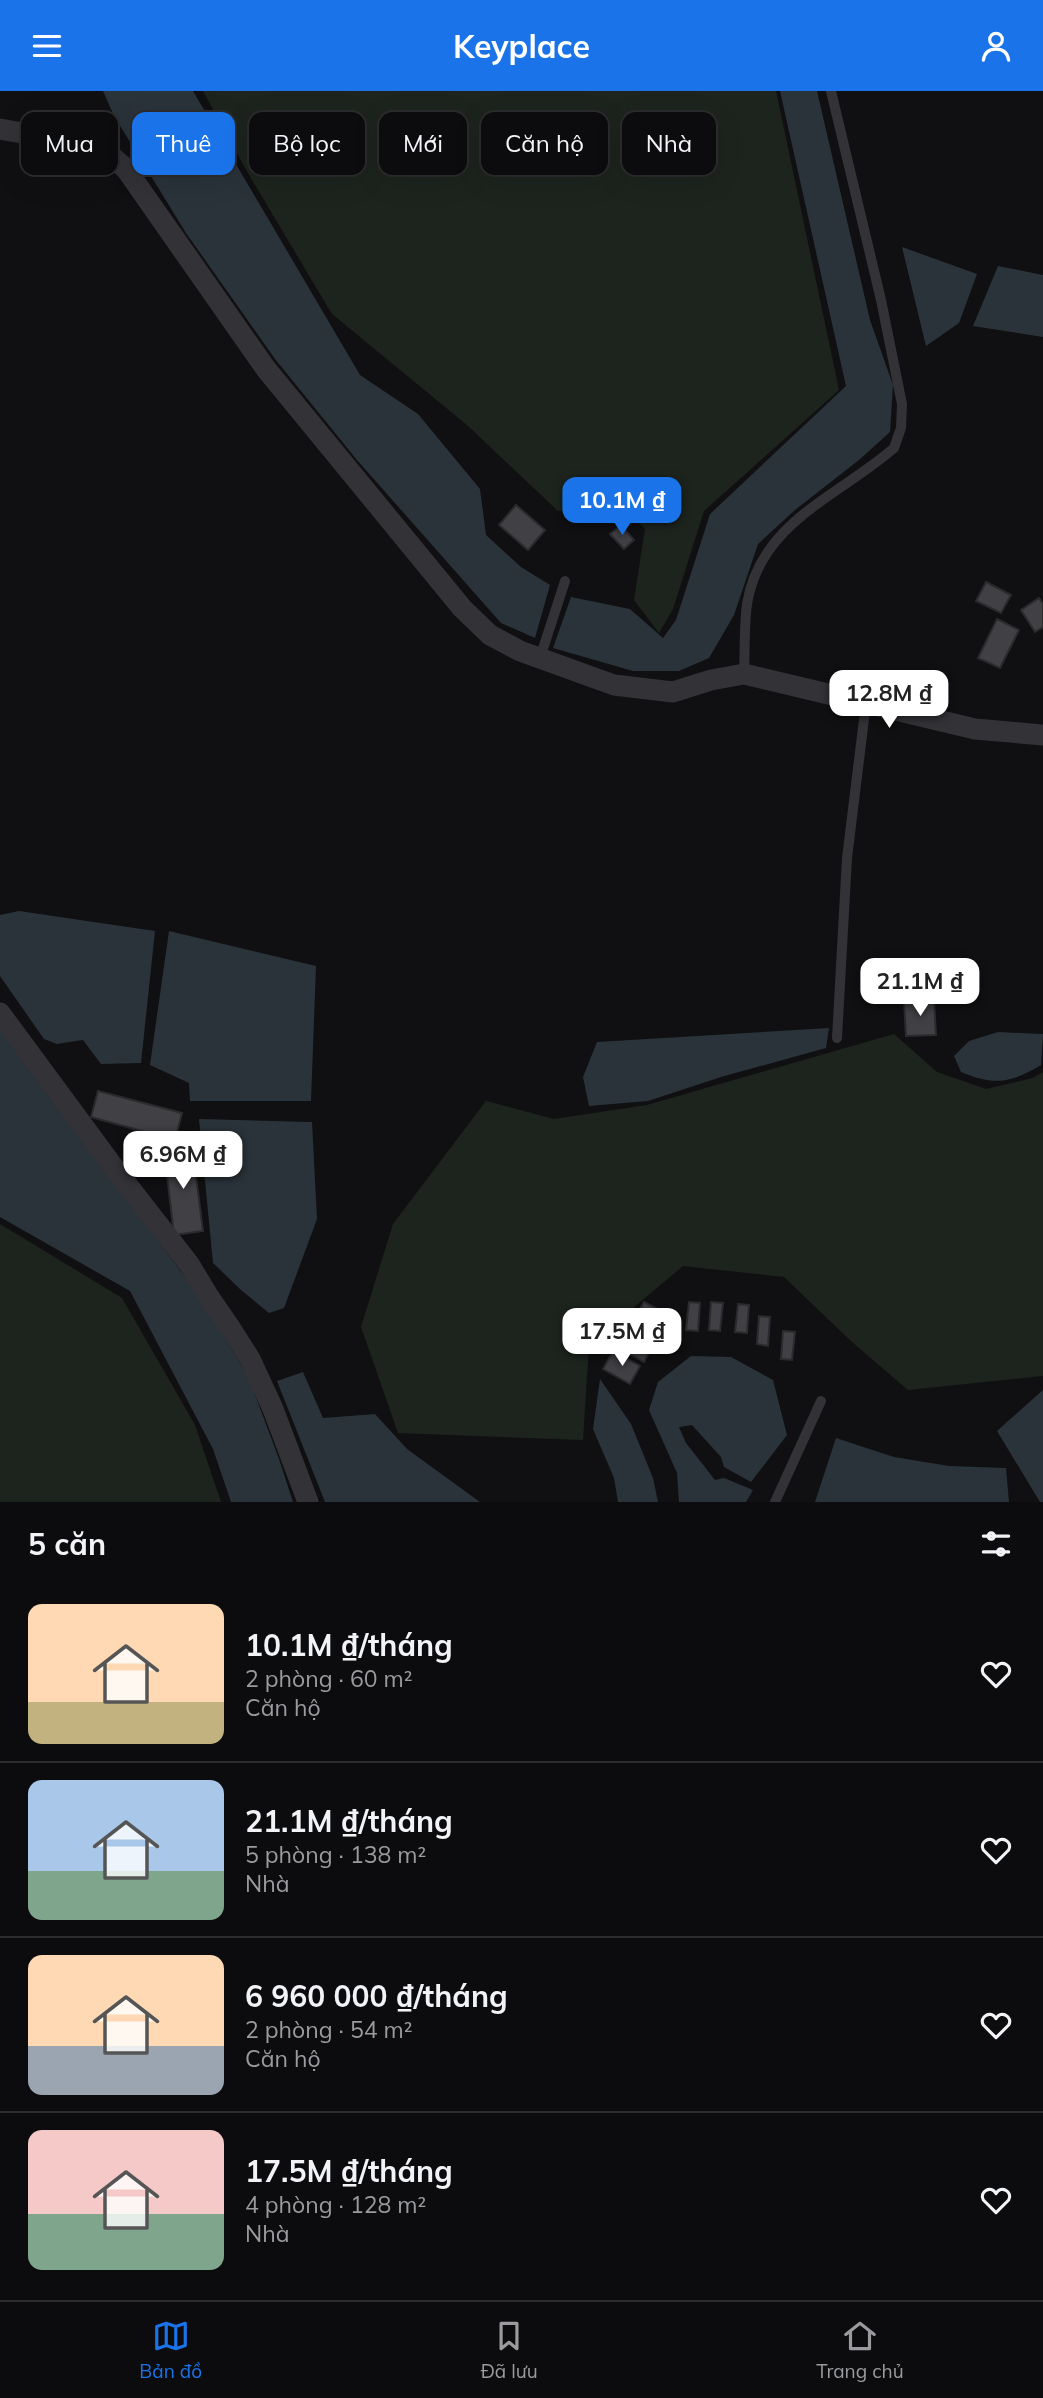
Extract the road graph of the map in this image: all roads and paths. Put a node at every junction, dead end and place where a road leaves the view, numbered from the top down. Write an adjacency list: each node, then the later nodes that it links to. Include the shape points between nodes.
1 (831, 91): 5 (lane, via 881,300 902,404 901,428 894,448 791,523 768,549 747,603)
2 (0, 129): 4 (street, via 102,147 126,169 266,369 462,608 490,635)
3 (565, 581): 4 (lane)
4 (540, 658): 5 (street, via 614,685 673,692)
5 (744, 674): 6 (street)
6 (866, 703): 7 (street, via 975,729); 9 (lane, via 847,858)
7 (1043, 735)
8 (0, 1013): 11 (street, via 189,1264 238,1339 273,1409)
9 (836, 1038)
10 (821, 1401): 12 (lane)
11 (308, 1502)
12 (775, 1502)

